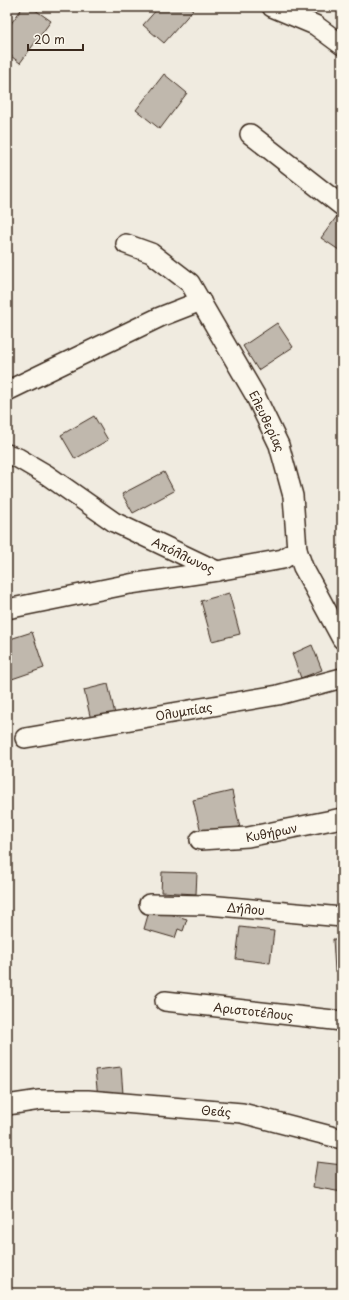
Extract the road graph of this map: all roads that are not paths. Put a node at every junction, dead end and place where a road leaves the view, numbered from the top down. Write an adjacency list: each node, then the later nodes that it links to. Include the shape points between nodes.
1 (272, 7): 2 (street, via 315,25)
2 (340, 40)
3 (250, 134): 4 (street)
4 (342, 206)
5 (126, 244): 6 (street, Ελευθερίας, via 151,253 190,283)
6 (201, 301): 7 (street, via 160,317); 9 (street, Ελευθερίας, via 255,395 279,445 293,496)
7 (7, 391)
8 (7, 454): 10 (street, Απόλλωνος, via 47,475 114,522)
9 (297, 550): 10 (street, via 282,559); 12 (street, Ελευθερίας, via 303,567)
10 (218, 571): 11 (street, Απόλλωνος, via 130,584)
11 (7, 609)
12 (342, 639)
13 (342, 678): 14 (street, Ολυμπίας, via 278,695)
14 (25, 738)
15 (342, 818): 16 (street, Κυθήρων, via 248,837)
16 (200, 840)
17 (149, 904): 18 (street, Δήλου, via 208,905)
18 (342, 917)
19 (165, 1001): 20 (street, Αριστοτέλους)
20 (342, 1021)
21 (7, 1105): 22 (street, Θεάς, via 40,1100 88,1100 242,1112)
22 (342, 1139)

